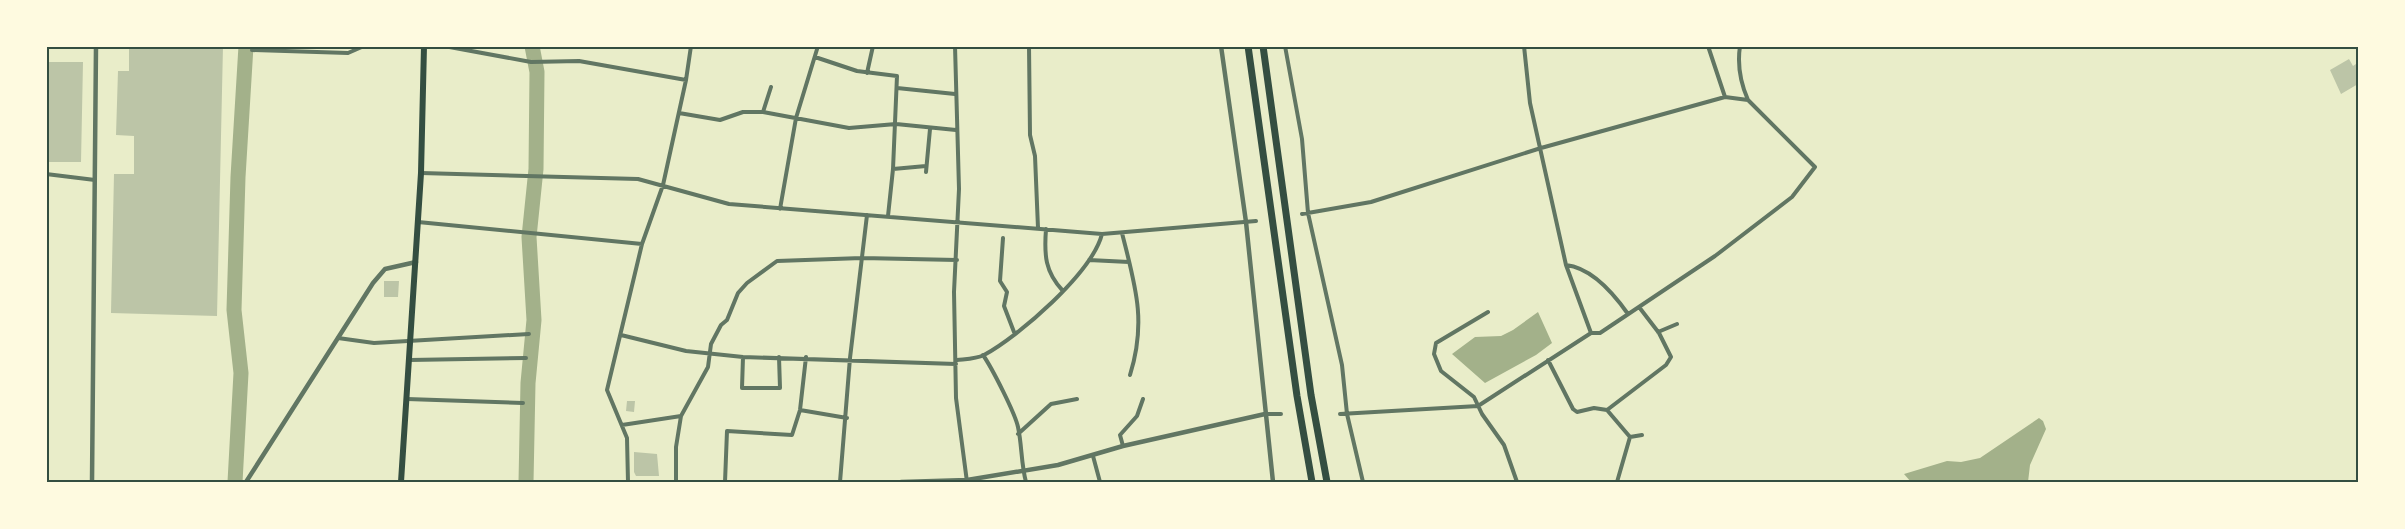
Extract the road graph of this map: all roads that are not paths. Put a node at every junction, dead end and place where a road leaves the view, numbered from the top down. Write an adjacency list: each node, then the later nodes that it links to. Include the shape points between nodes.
1 (96, 46): 38 (street)
2 (364, 46): 17 (street, via 348,53)
3 (424, 46): 36 (main road)
4 (444, 46): 20 (street, via 531,62 579,61)
5 (691, 46): 20 (street)
6 (818, 46): 18 (street)
7 (873, 46): 19 (street)
8 (955, 46): 23 (street)
9 (1029, 46): 48 (street, via 1030,135 1035,156)
10 (1221, 46): 46 (street)
11 (1248, 46): 116 (highway)
12 (1263, 46): 117 (highway, via 1311,395)
13 (1285, 46): 41 (street, via 1302,139)
14 (1524, 46): 32 (street, via 1530,103)
15 (1708, 46): 24 (street)
16 (1740, 46): 25 (street, via 1738,62)
17 (252, 50)
18 (815, 57): 19 (street); 28 (street)
19 (867, 73): 22 (street, via 897,76)
20 (686, 81): 27 (street)
21 (771, 87): 26 (street)
22 (897, 88): 23 (street); 29 (street)
23 (955, 94): 31 (street)
24 (1725, 97): 25 (street); 32 (street)
25 (1748, 100): 61 (street, via 1815,167 1792,197)
26 (763, 112): 27 (street, via 743,112 720,120); 28 (street)
27 (679, 113): 39 (street)
28 (796, 118): 29 (street, via 849,128); 40 (street)
29 (896, 124): 30 (street); 34 (street)
30 (930, 129): 31 (street); 33 (street)
31 (956, 130): 47 (street)
32 (1541, 148): 41 (street, via 1376,201); 59 (street)
33 (927, 166): 34 (street); 35 (street)
34 (893, 169): 43 (street)
35 (926, 172)
36 (421, 173): 39 (street, via 638,179); 45 (main road)
37 (46, 174): 38 (street)
38 (96, 180): 105 (street)
39 (663, 185): 40 (street, via 729,204); 53 (street)
40 (780, 209): 42 (street)
41 (1305, 213): 93 (street, via 1342,365)
42 (867, 214): 43 (street); 54 (street)
43 (888, 216): 47 (street)
44 (1256, 221): 46 (street)
45 (418, 222): 53 (street); 57 (main road)
46 (1246, 222): 50 (street); 90 (street)
47 (958, 223): 48 (street); 55 (street)
48 (1038, 228): 49 (street)
49 (1046, 229): 51 (street); 60 (street, via 1045,259 1050,275)
50 (1122, 232): 51 (street); 58 (street)
51 (1102, 234): 56 (street)
52 (1003, 238): 65 (street, via 1000,281 1007,292 1004,306)
53 (642, 244): 69 (street)
54 (862, 258): 55 (street); 72 (street, via 777,261 738,293 711,344); 78 (street)
55 (957, 260): 81 (street)
56 (1088, 260): 58 (street); 60 (street)
57 (416, 262): 70 (street, via 385,269); 71 (main road)
58 (1129, 262): 82 (street, via 1140,322 1138,350)
59 (1566, 265): 63 (street, via 1593,276); 67 (street)
60 (1063, 291): 65 (street)
61 (1639, 307): 63 (street); 66 (street)
62 (1488, 312): 87 (street, via 1436,343 1434,354 1441,371 1474,397)
63 (1628, 314): 67 (street, via 1600,333)
64 (1677, 324): 66 (street)
65 (1014, 332): 73 (street)
66 (1658, 332): 89 (street, via 1671,357 1669,361)
67 (1591, 333): 80 (street)
68 (529, 334): 71 (street)
69 (621, 335): 72 (street); 96 (street, via 607,390)
70 (337, 338): 71 (street, via 374,343); 106 (street)
71 (411, 340): 79 (main road)
72 (710, 354): 74 (street); 94 (street, via 708,367)
73 (983, 355): 81 (street); 97 (street, via 998,378)
74 (743, 357): 75 (street); 75 (street, via 742,388 780,388)
75 (779, 357): 76 (street)
76 (806, 357): 78 (street); 88 (street)
77 (526, 358): 79 (street)
78 (850, 358): 81 (street, via 895,363); 95 (street)
79 (410, 360): 83 (main road)
80 (1548, 360): 87 (street); 89 (street, via 1573,409)
81 (956, 362): 103 (street, via 958,423)
82 (1130, 375)
83 (407, 399): 86 (street); 107 (main road)
84 (1077, 399): 97 (street, via 1051,404)
85 (1143, 399): 100 (street, via 1137,416 1120,435)
86 (523, 403)
87 (1478, 406): 93 (street); 119 (street, via 1504,446)
88 (800, 410): 95 (street); 110 (street, via 792,435 727,431)
89 (1607, 410): 99 (street)
90 (1265, 414): 91 (street); 100 (street); 115 (street)
91 (1281, 414)
92 (1340, 414): 93 (street)
93 (1347, 414): 118 (street)
94 (681, 416): 96 (street); 109 (street)
95 (847, 418): 111 (street)
96 (622, 426): 108 (street, via 627,438)
97 (1018, 434): 102 (street)
98 (1642, 435): 99 (street)
99 (1630, 437): 104 (street)
100 (1123, 446): 101 (street)
101 (1093, 456): 102 (street); 114 (street)
102 (1023, 471): 103 (street); 113 (street)
103 (967, 481): 112 (street)
104 (1618, 482)
105 (92, 483)
106 (246, 483)
107 (401, 483)
108 (628, 483)
109 (676, 483)
110 (725, 483)
111 (840, 483)
112 (901, 483)
113 (1026, 483)
114 (1100, 483)
115 (1273, 483)
116 (1312, 483)
117 (1327, 483)
118 (1363, 483)
119 (1517, 483)

